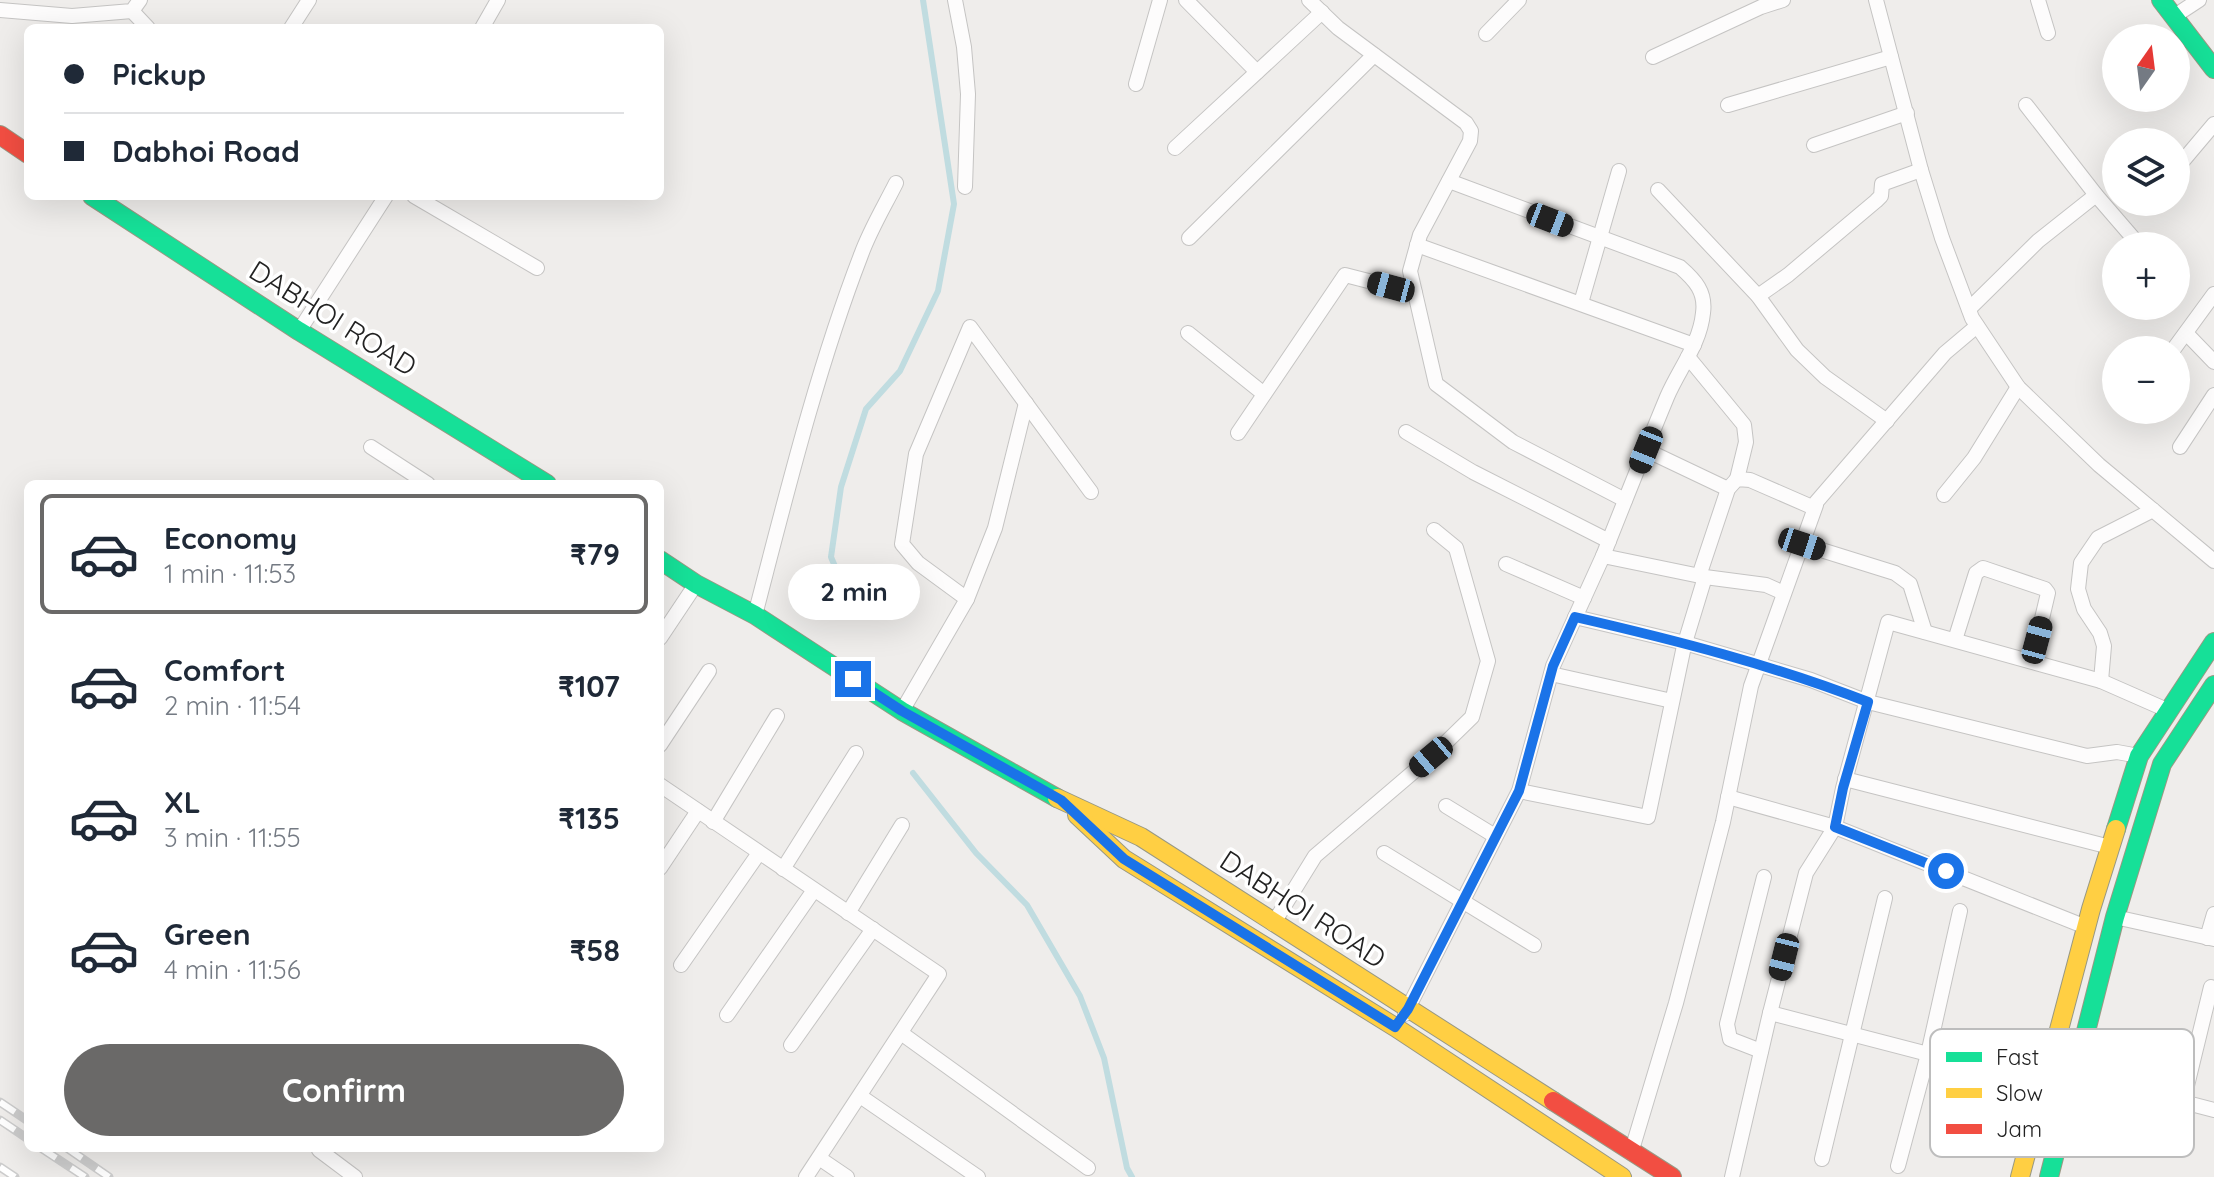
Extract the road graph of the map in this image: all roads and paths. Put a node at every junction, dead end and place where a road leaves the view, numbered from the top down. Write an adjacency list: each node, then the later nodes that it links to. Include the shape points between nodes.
1 (309, 0): 18 (street)
2 (498, 0): 19 (street)
3 (955, 0): 41 (street, via 968,94)
4 (1160, 0): 27 (street)
5 (1186, 0): 26 (street)
6 (1309, 0): 15 (street)
7 (1519, 0): 21 (street)
8 (1783, 0): 23 (street)
9 (1876, 0): 24 (street)
10 (2038, 0): 20 (street)
11 (2161, 0): 16 (main road)
12 (2199, 0): 16 (street)
13 (136, 5): 14 (street, via 72,16); 17 (street)
14 (0, 10)
15 (1322, 12): 22 (street); 26 (street)
16 (2173, 17): 25 (main road)
17 (146, 24)
18 (294, 24)
19 (484, 24)
20 (2048, 33)
21 (1486, 34)
22 (1374, 55): 39 (street, via 1471,131); 48 (street)
23 (1653, 57)
24 (1891, 57): 28 (street); 30 (street)
25 (2214, 69)
26 (1257, 72): 34 (street)
27 (1136, 84)
28 (1728, 105)
29 (2026, 105): 43 (street)
30 (1907, 113): 33 (street); 37 (street)
31 (2214, 124): 36 (street)
32 (0, 135): 35 (main road)
33 (1814, 145)
34 (1175, 148)
35 (24, 151)
36 (2190, 152)
37 (1921, 170): 54 (street, via 1882,184 1876,201); 56 (street)
38 (1619, 171): 49 (street)
39 (1449, 181): 49 (street); 50 (street)
40 (896, 183): 94 (street, via 862,253 834,337)
41 (965, 187)
42 (1658, 190): 54 (street)
43 (2096, 195): 47 (street); 56 (street, via 2038,241)
44 (98, 200): 58 (main road, DABHOI ROAD)
45 (383, 200): 58 (street)
46 (421, 200): 51 (street)
47 (2128, 232)
48 (1189, 238)
49 (1601, 240): 55 (street); 62 (street, via 1680,267 1697,282 1704,311)
50 (1417, 245): 52 (street, via 1410,271); 55 (street)
51 (537, 268)
52 (1415, 293): 65 (street, via 1345,275); 79 (street, via 1436,384 1513,442)
53 (2214, 294): 60 (street)
54 (1758, 296): 68 (street, via 1797,350)
55 (1581, 303): 62 (street)
56 (1969, 309): 57 (street)
57 (1977, 326): 64 (street); 68 (street, via 1945,353)
58 (299, 331): 75 (main road, DABHOI ROAD)
59 (1188, 333): 65 (street)
60 (2186, 333): 61 (street); 63 (street)
61 (2184, 336)
62 (1691, 351): 73 (street); 76 (street, via 1744,425 1746,442)
63 (2214, 362)
64 (2018, 387): 78 (street); 81 (street)
65 (1264, 394): 70 (street)
66 (2214, 395): 72 (street)
67 (1026, 403): 77 (street); 93 (street, via 995,528); 93 (street, via 970,327 916,454 902,544 918,563)
68 (1887, 421): 80 (street)
69 (1406, 432): 83 (street)
70 (1238, 433)
71 (371, 447): 74 (street)
72 (2180, 447)
73 (1646, 450): 76 (street); 79 (street)
74 (422, 480)
75 (541, 480)
76 (1732, 484): 80 (street, via 1750,480 1806,506); 89 (street)
77 (1091, 492)
78 (1944, 495)
79 (1625, 500): 83 (street)
80 (1816, 505): 84 (street)
81 (2153, 510): 86 (street); 105 (street, via 2098,538 2081,563 2078,589 2104,646)
82 (1434, 530): 139 (street, via 1456,548 1488,661 1472,717 1315,856)
83 (1609, 541): 85 (street)
84 (1802, 544): 91 (street); 97 (street, via 1895,573 1910,584)
85 (1603, 556): 89 (street); 92 (street)
86 (2214, 561)
87 (664, 563): 90 (main road, DABHOI ROAD)
88 (1506, 564): 92 (street)
89 (1702, 577): 91 (street, via 1766,585); 100 (street)
90 (696, 584): 94 (main road, DABHOI ROAD); 96 (street)
91 (1784, 593): 102 (street)
92 (1584, 598): 95 (street)
93 (967, 599): 110 (street)
94 (755, 615): 110 (main road, DABHOI ROAD)
95 (1575, 617): 100 (street); 104 (street)
96 (664, 632)
97 (1925, 632): 98 (street); 108 (street, via 1888,622)
98 (1955, 640): 101 (street); 101 (street, via 1976,573 1983,568 2048,593)
99 (2214, 642): 109 (main road)
100 (1685, 643): 102 (street); 107 (street)
101 (2032, 661): 105 (street)
102 (1759, 664): 108 (street); 118 (street)
103 (709, 671): 112 (street)
104 (1551, 674): 107 (street); 117 (street)
105 (2101, 681): 109 (street)
106 (2214, 686): 138 (main road, via 2162,764)
107 (1672, 701): 117 (street, via 1648,817)
108 (1868, 702): 114 (street, via 2087,756); 115 (street)
109 (2167, 710): 114 (main road)
110 (902, 711): 119 (main road, DABHOI ROAD)
111 (777, 716): 122 (street)
112 (664, 739)
113 (856, 753): 130 (street)
114 (2139, 756): 126 (main road)
115 (1845, 779): 124 (street); 126 (street)
116 (664, 788): 121 (street)
117 (1519, 791): 125 (street)
118 (1728, 797): 124 (street); 164 (street)
119 (1061, 800): 139 (main road, DABHOI ROAD, via 1141,837); 149 (main road, DABHOI ROAD, via 1124,859)
120 (1446, 806): 125 (street)
121 (698, 811): 122 (street); 129 (street)
122 (713, 822): 127 (street)
123 (902, 825): 136 (street)
124 (1835, 827): 140 (street); 147 (street, via 1806,873)
125 (1495, 836): 134 (street)
126 (2110, 847): 140 (main road)
127 (759, 853): 130 (street); 144 (street)
128 (1384, 853): 134 (street)
129 (664, 862)
130 (783, 869): 132 (street)
131 (1764, 877): 157 (street, via 1727,1024 1730,1039)
132 (814, 890): 136 (street); 148 (street)
133 (1885, 898): 154 (street)
134 (1462, 901): 143 (street); 146 (street)
135 (1960, 911): 150 (street)
136 (848, 913): 141 (street)
137 (2214, 914): 142 (street)
138 (2115, 917): 142 (street); 152 (main road)
139 (1273, 924): 146 (main road, DABHOI ROAD)
140 (2086, 927): 151 (main road)
141 (873, 929): 153 (street, via 939,974); 155 (street)
142 (2211, 938)
143 (1534, 945)
144 (681, 965)
145 (2211, 987): 159 (street)
146 (1408, 1009): 149 (street); 164 (main road, DABHOI ROAD)
147 (1770, 1013): 154 (street); 157 (street)
148 (727, 1015)
149 (1395, 1027): 176 (main road, DABHOI ROAD)
150 (1934, 1029)
151 (2059, 1029)
152 (2087, 1029)
153 (901, 1033): 160 (street); 170 (street)
154 (1853, 1035): 158 (street); 168 (street)
155 (791, 1045)
156 (1930, 1045): 158 (street)
157 (1761, 1051): 177 (street)
158 (1928, 1054): 169 (street)
159 (2194, 1057)
160 (860, 1096): 167 (street); 175 (street)
161 (2194, 1105): 162 (street)
162 (2214, 1110)
163 (322, 1152): 172 (street)
164 (1631, 1153): 171 (main road, DABHOI ROAD)
165 (2025, 1157): 178 (main road)
166 (2054, 1157): 179 (main road)
167 (819, 1158): 173 (street); 174 (street)
168 (1822, 1159)
169 (1898, 1166)
170 (1088, 1168)
171 (1668, 1176)
172 (355, 1177)
173 (806, 1177)
174 (847, 1177)
175 (978, 1177)
176 (1622, 1177)
177 (1732, 1177)
178 (2020, 1177)
179 (2049, 1177)

